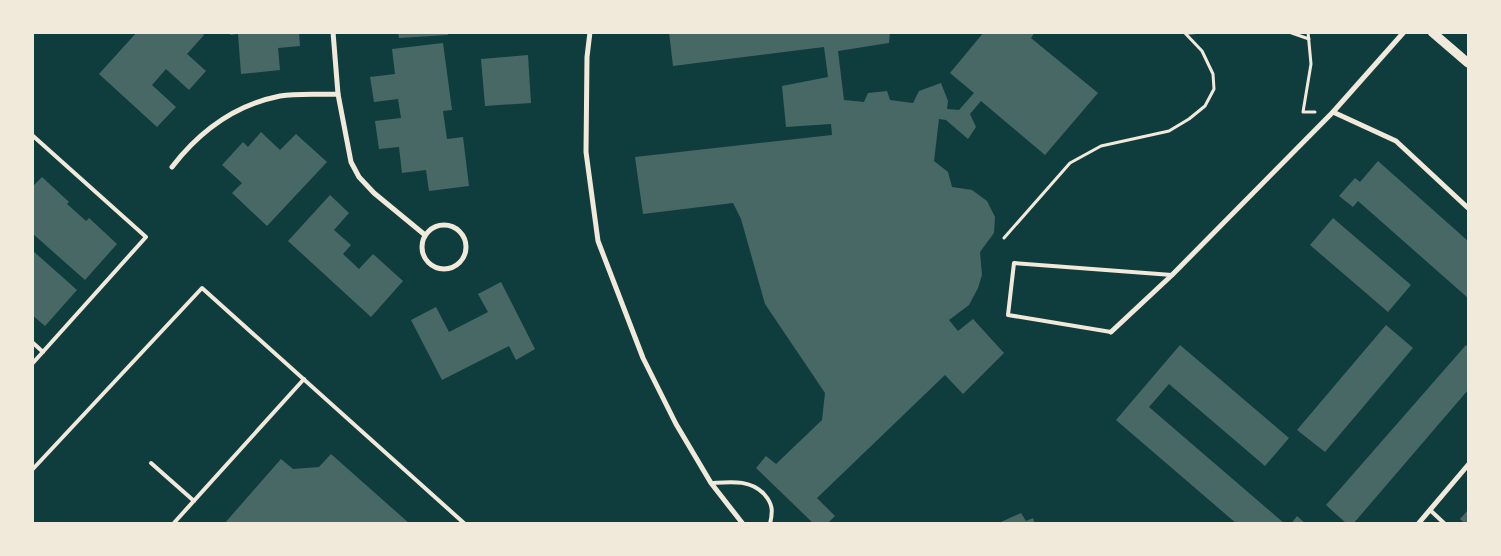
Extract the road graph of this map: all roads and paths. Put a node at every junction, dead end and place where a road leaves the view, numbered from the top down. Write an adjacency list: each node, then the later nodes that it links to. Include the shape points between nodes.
1 (333, 32): 11 (street)
2 (590, 32): 27 (street, via 586,152 598,240 643,358 680,431)
3 (1207, 32): 8 (path)
4 (1289, 32): 9 (path)
5 (1308, 32): 9 (path)
6 (1404, 32): 12 (street)
7 (1432, 32): 10 (street)
8 (1185, 33): 17 (path, via 1202,51 1213,74 1214,89 1206,106 1169,131 1101,146 1070,163)
9 (1309, 39): 12 (path, via 1311,64 1303,112)
10 (1468, 63)
11 (338, 94): 14 (street, via 282,96 257,101 205,131); 16 (street, via 351,162 359,177)
12 (1333, 112): 15 (street, via 1396,141); 18 (street)
13 (32, 135): 21 (lane, via 146,237)
14 (172, 167)
15 (1468, 208)
16 (425, 235): 16 (street, via 423,253 430,264 439,269 459,263 465,254 466,246 455,228 444,225)
17 (1004, 238)
18 (1172, 276): 19 (street); 19 (lane, via 1014,263 1008,315)
19 (1111, 332)
20 (32, 342): 21 (lane)
21 (43, 352): 22 (lane)
22 (32, 364)
23 (304, 379): 26 (lane, via 202,288); 28 (lane); 31 (lane)
24 (151, 463): 28 (lane)
25 (1468, 465): 29 (street)
26 (32, 470)
27 (711, 482): 32 (street); 33 (lane, via 756,487 770,501 773,511)
28 (194, 501): 30 (lane)
29 (1430, 510): 34 (street); 35 (lane)
30 (173, 524)
31 (465, 524)
32 (743, 524)
33 (770, 524)
34 (1418, 524)
35 (1445, 524)

